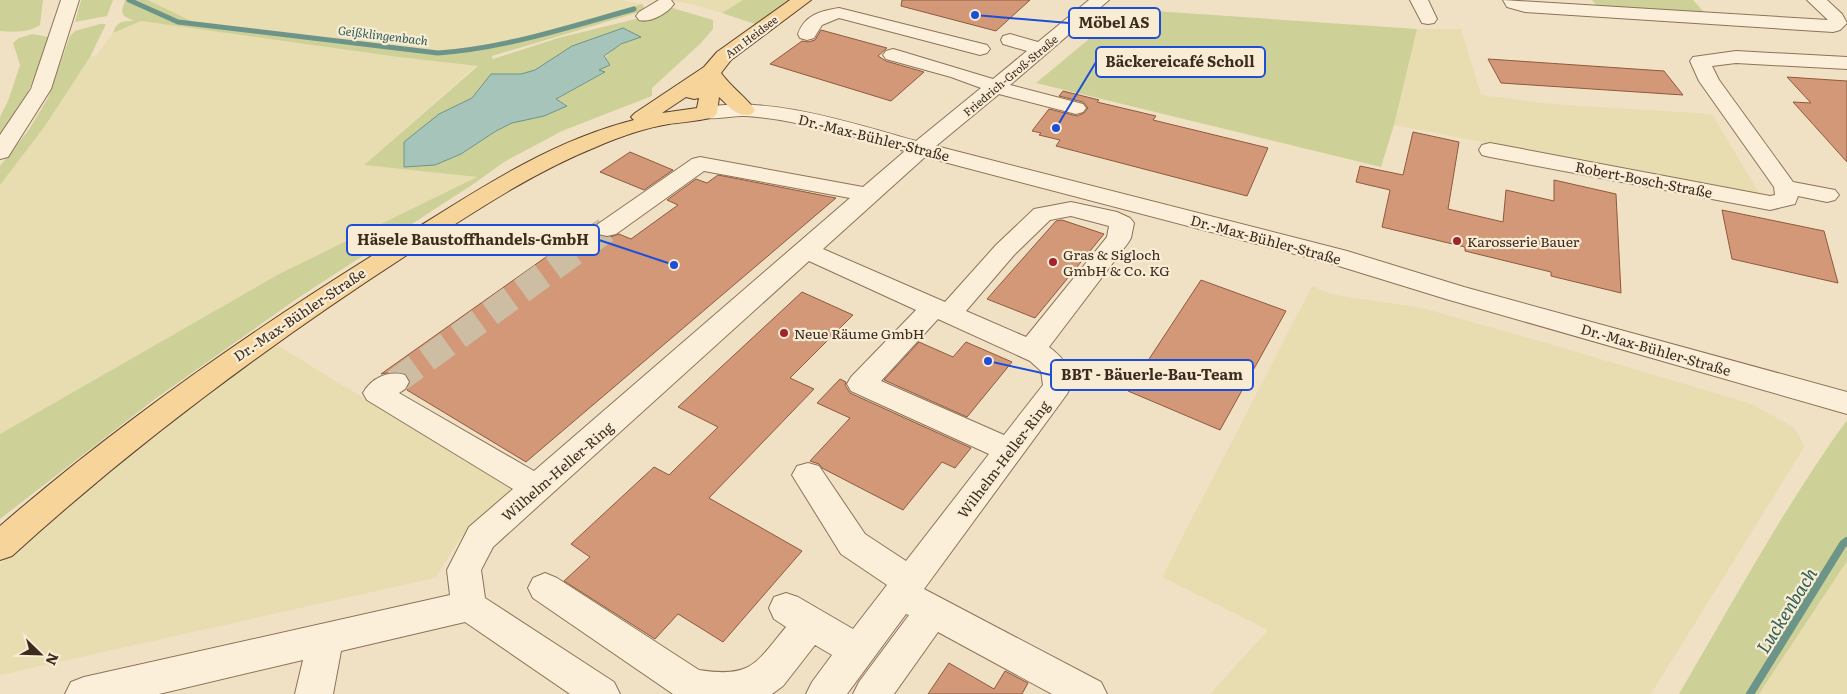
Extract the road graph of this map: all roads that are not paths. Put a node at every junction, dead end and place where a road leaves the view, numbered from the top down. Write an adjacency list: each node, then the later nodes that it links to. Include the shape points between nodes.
1 (70, 0): 24 (street, via 41,89)
2 (802, 0): 16 (main road, Am Heidsee, via 724,56)
3 (1100, 0): 11 (street, Friedrich-Groß-Straße)
4 (1420, 0): 7 (street)
5 (1512, 0): 6 (street, via 1525,7 1833,26 1838,23)
6 (1816, 0)
7 (1428, 20)
8 (807, 34): 10 (street, via 809,26 826,14 839,14)
9 (1010, 40): 11 (street)
10 (980, 49): 13 (street); 15 (street)
11 (1041, 49): 13 (street, Friedrich-Groß-Straße)
12 (893, 55): 15 (street)
13 (1026, 62): 17 (street, Friedrich-Groß-Straße)
14 (1847, 63): 25 (street, via 1736,57 1700,61 1709,81)
15 (954, 72): 17 (street)
16 (708, 75): 19 (main road); 20 (main road, via 709,98); 21 (main road, Am Heidsee)
17 (997, 86): 18 (street); 22 (street, Friedrich-Groß-Straße)
18 (1076, 108)
19 (745, 110): 20 (street, Dr.-Max-Bühler-Straße); 22 (street, Dr.-Max-Bühler-Straße, via 818,121)
20 (698, 113): 21 (main road, Dr.-Max-Bühler-Straße, via 658,118)
21 (620, 130): 37 (main road, Dr.-Max-Bühler-Straße, via 511,180 283,323 142,427 52,499)
22 (921, 150): 27 (street, Wilhelm-Heller-Ring); 33 (street, Dr.-Max-Bühler-Straße, via 1338,257)
23 (1490, 150): 25 (street, Robert-Bosch-Straße, via 1770,203 1787,199)
24 (0, 152)
25 (1785, 187): 26 (street)
26 (1827, 195)
27 (870, 196): 28 (street, via 700,164); 29 (street, Wilhelm-Heller-Ring)
28 (607, 229)
29 (807, 251): 30 (street, Wilhelm-Heller-Ring); 36 (street, Wilhelm-Heller-Ring)
30 (941, 310): 31 (street, Wilhelm-Heller-Ring); 31 (street, via 1042,214 1071,209 1110,217 1122,223 1119,238); 34 (street, via 861,384)
31 (1031, 350): 34 (street, Wilhelm-Heller-Ring, via 1055,367 1057,387)
32 (395, 382): 36 (street, via 378,393)
33 (1847, 403)
34 (1009, 450): 39 (street, Wilhelm-Heller-Ring)
35 (808, 475): 39 (street, via 852,544)
36 (537, 488): 40 (street, Wilhelm-Heller-Ring, via 481,538 464,570)
37 (0, 546)
38 (545, 588): 43 (street, via 692,686 723,691 756,684 770,674 799,615)
39 (905, 588): 41 (street); 43 (street, Wilhelm-Heller-Ring)
40 (469, 606): 42 (street); 47 (street)
41 (932, 612): 44 (street); 49 (street)
42 (325, 639): 45 (street); 46 (street)
43 (857, 651): 48 (street, Wilhelm-Heller-Ring)
44 (1065, 689)
45 (84, 694)
46 (314, 694)
47 (601, 694)
48 (825, 694)
49 (872, 694)

